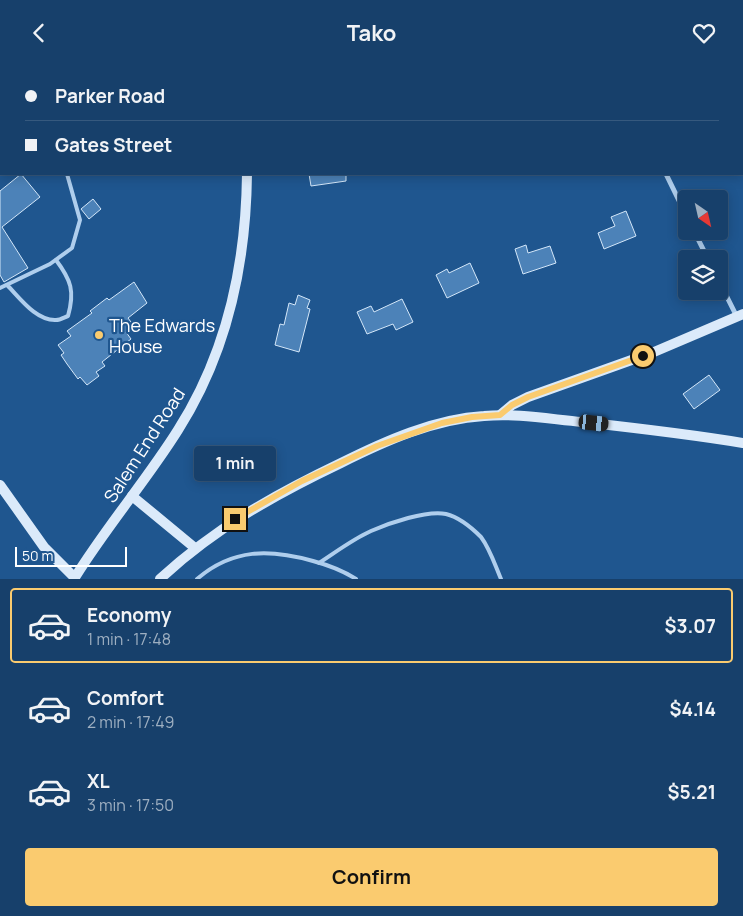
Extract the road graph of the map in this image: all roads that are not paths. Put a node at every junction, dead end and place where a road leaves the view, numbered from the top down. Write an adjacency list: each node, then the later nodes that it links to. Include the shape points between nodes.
1 (67, 175): 5 (lane, via 80,220 72,248)
2 (247, 175): 13 (street, Salem End Road, via 242,253 224,331 185,419)
3 (666, 175): 4 (street)
4 (678, 199)
5 (56, 260): 6 (lane); 6 (lane, via 68,277 72,301 68,316 57,320 42,317)
6 (7, 285): 7 (lane)
7 (0, 288)
8 (728, 296): 9 (street)
9 (740, 316): 10 (street, via 654,352 528,397)
10 (500, 415): 11 (street, via 647,429); 14 (street, via 442,423 377,446 263,503)
11 (743, 443)
12 (0, 485): 16 (street, via 44,547)
13 (132, 496): 14 (street); 16 (street, Salem End Road)
14 (195, 548): 17 (street)
15 (319, 563): 18 (lane, via 268,552 242,555 221,562); 19 (lane); 20 (lane, via 371,531 402,520 445,514 480,537)
16 (74, 578)
17 (160, 579)
18 (197, 579)
19 (356, 579)
20 (501, 579)

